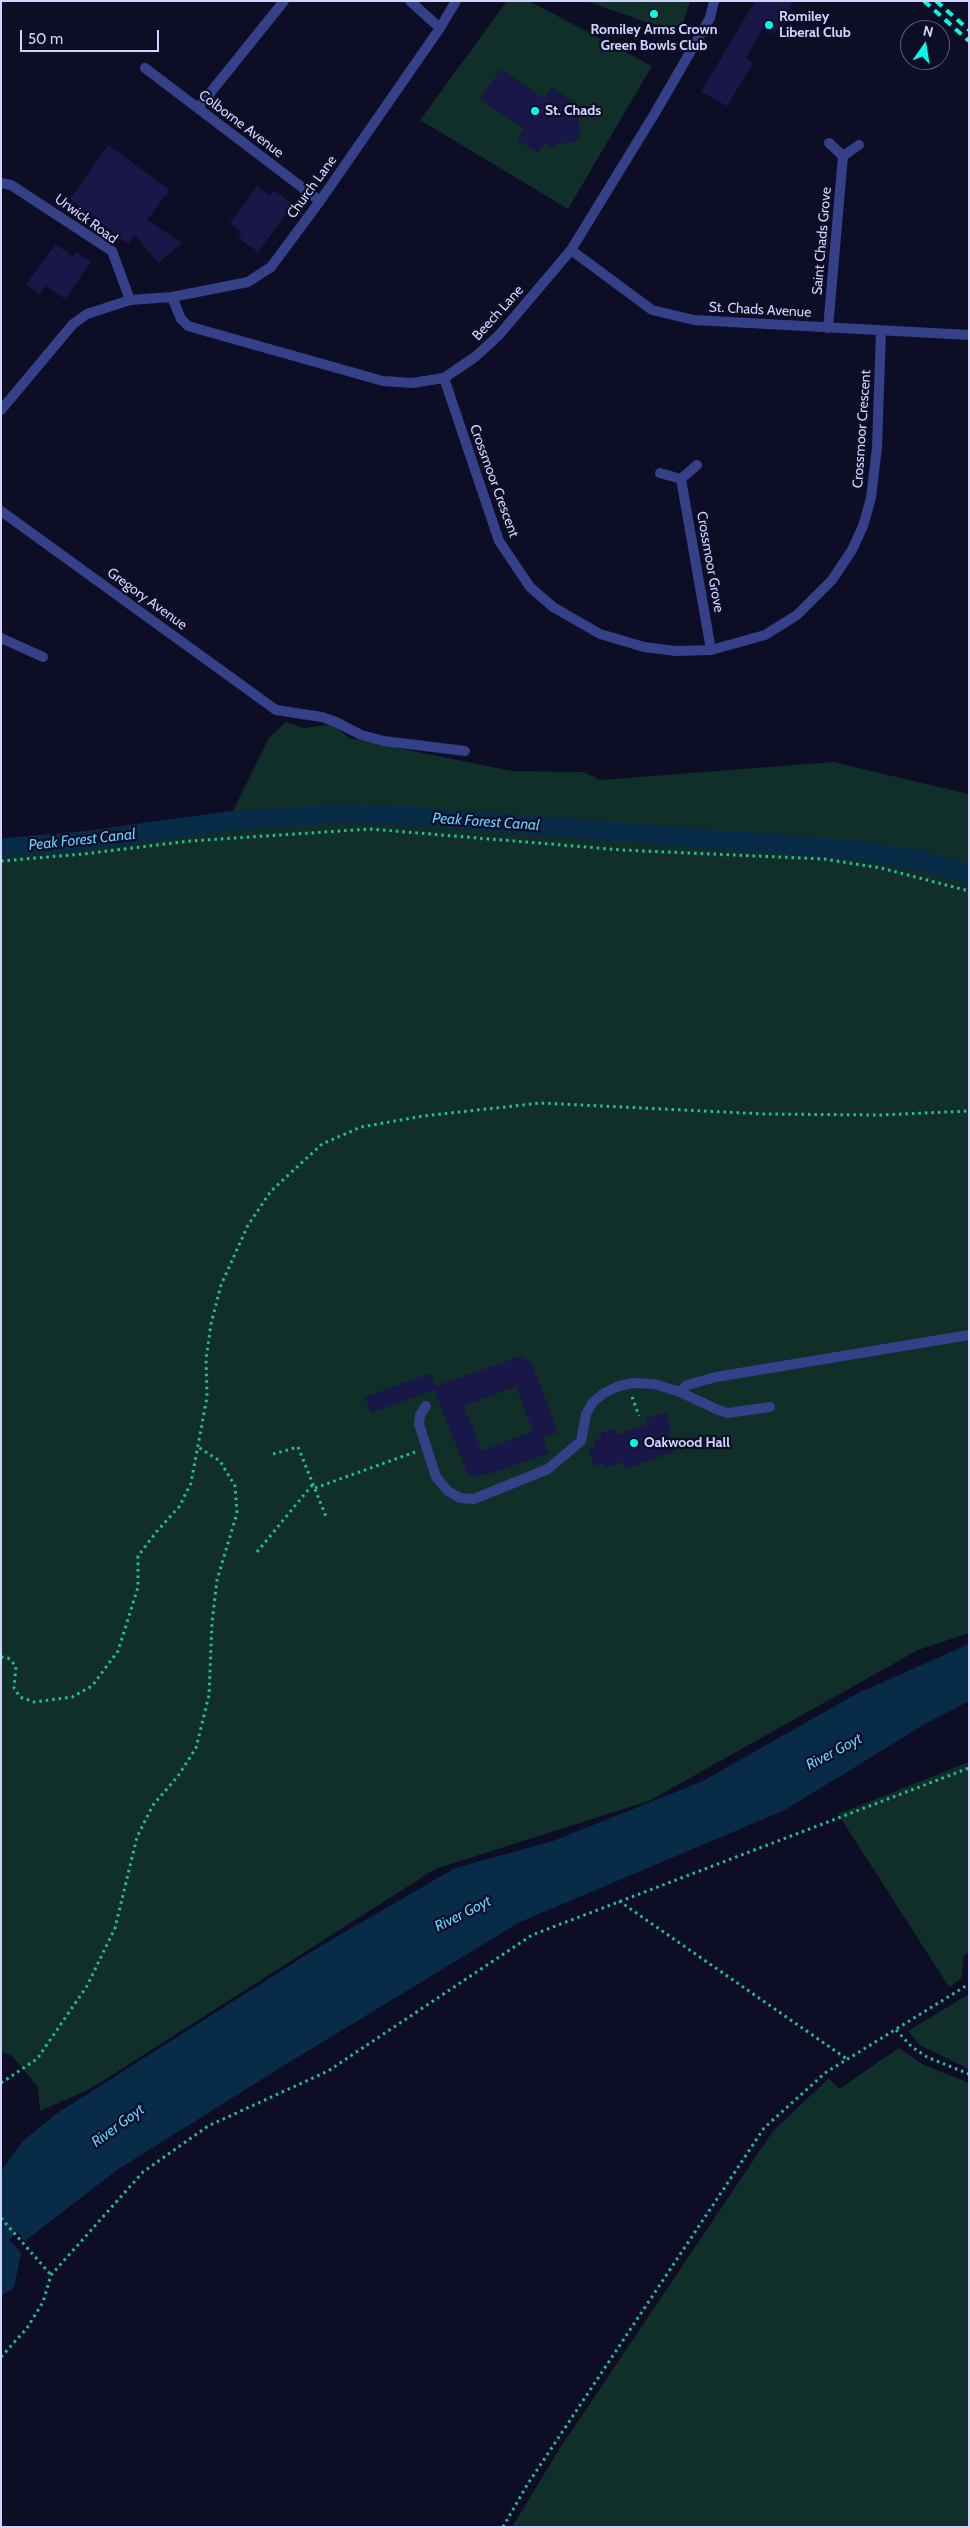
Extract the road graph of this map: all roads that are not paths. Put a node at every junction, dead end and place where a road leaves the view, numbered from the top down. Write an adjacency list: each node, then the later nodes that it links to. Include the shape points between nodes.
1 (284, 1): 7 (street)
2 (410, 1): 5 (street)
3 (456, 1): 5 (street, Church Lane)
4 (714, 1): 13 (street, Beech Lane, via 710,18 665,96)
5 (440, 28): 12 (street, Church Lane)
6 (146, 68): 7 (street, Colborne Avenue)
7 (198, 108): 12 (street, Colborne Avenue)
8 (829, 143): 10 (street)
9 (859, 145): 10 (street)
10 (843, 156): 16 (street, Saint Chads Grove)
11 (1, 183): 15 (street, Urwick Road, via 11,185 112,251)
12 (320, 201): 14 (street, Church Lane, via 271,267 248,282)
13 (570, 250): 16 (street, St. Chads Avenue, via 652,310 694,320); 19 (street, Beech Lane, via 499,335 475,357)
14 (172, 297): 15 (street, Church Lane); 19 (street, Beech Lane, via 181,319 188,326 383,381 412,383)
15 (130, 300): 20 (street, Church Lane, via 101,308 73,324)
16 (828, 328): 17 (street, St. Chads Avenue)
17 (881, 331): 18 (street, St. Chads Avenue); 26 (street, Crossmoor Crescent, via 877,448 871,498 852,550 832,580 797,615 765,635)
18 (969, 335)
19 (444, 378): 26 (street, Crossmoor Crescent, via 499,541 530,587 553,607 600,634 644,647 676,651)
20 (1, 410)
21 (697, 465): 23 (street)
22 (660, 473): 23 (street)
23 (681, 478): 26 (street, Crossmoor Grove)
24 (1, 511): 28 (street, Gregory Avenue, via 276,710 322,717 360,735 384,741)
25 (1, 638): 27 (street)
26 (712, 650)
27 (43, 657)
28 (465, 752)
29 (969, 1335): 30 (street, via 716,1376 687,1385)
30 (680, 1392): 31 (street, via 654,1384 628,1384 604,1393 586,1414 581,1441 548,1468 474,1499 460,1498 448,1491 436,1477 419,1424); 32 (street, via 728,1413)
31 (426, 1406)
32 (770, 1408)

